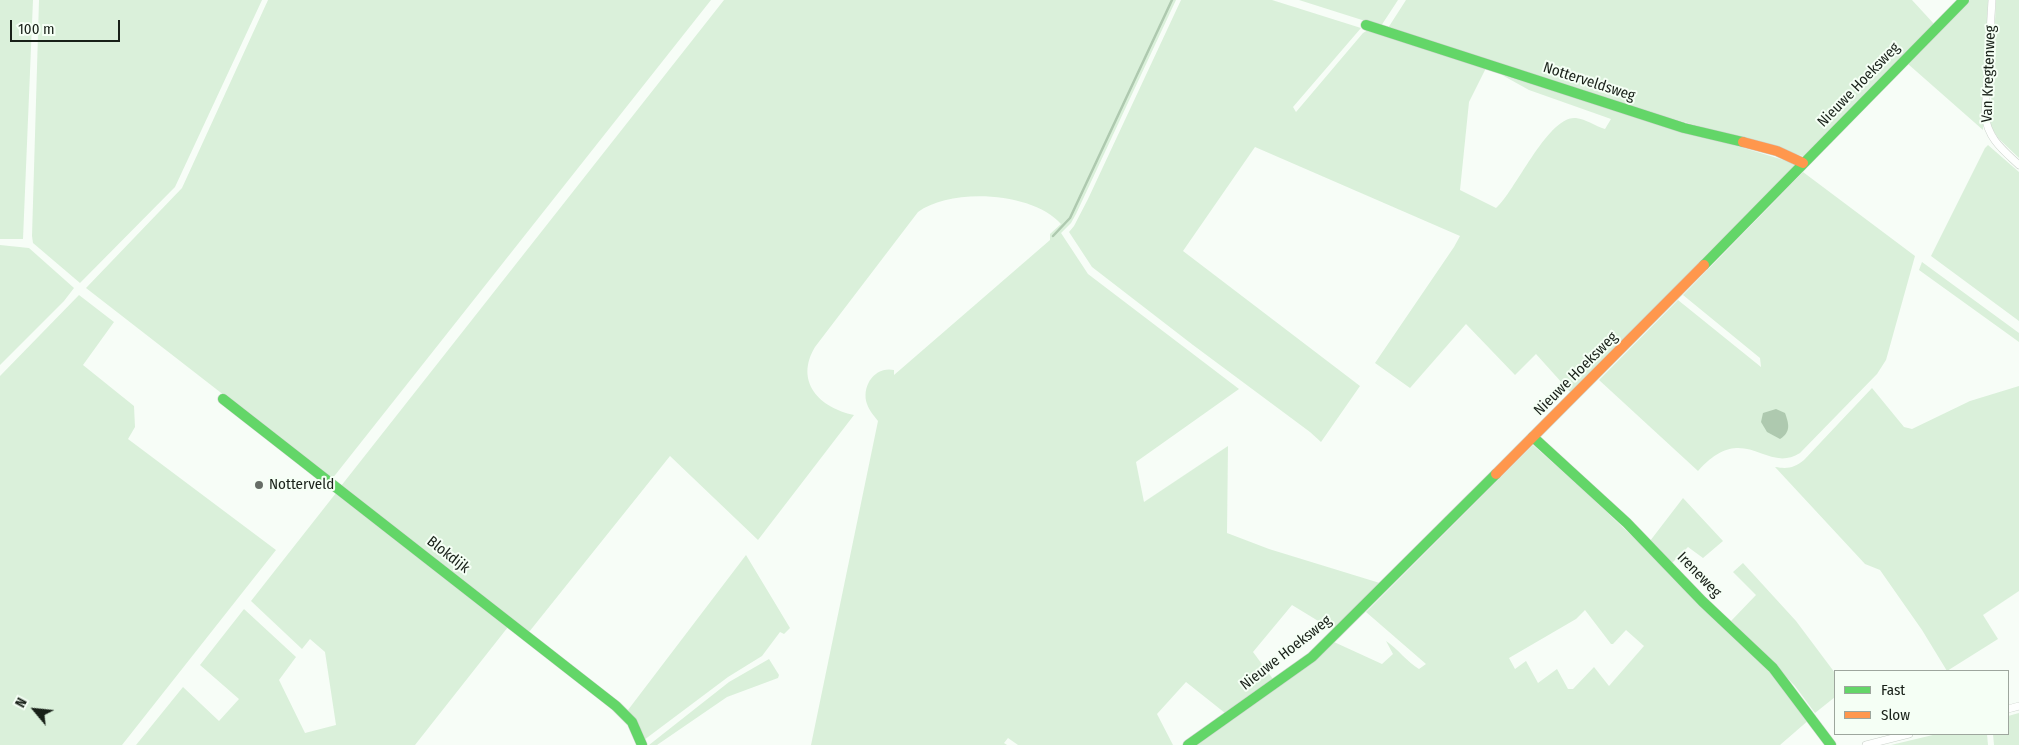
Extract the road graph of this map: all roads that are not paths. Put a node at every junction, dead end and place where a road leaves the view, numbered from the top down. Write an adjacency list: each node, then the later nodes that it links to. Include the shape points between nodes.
1 (1964, 0): 4 (street, Nieuwe Hoeksweg)
2 (1992, 0): 5 (street, Van Kregtenweg, via 1986,124 1998,146)
3 (1366, 25): 4 (street, Notterveldsweg, via 1689,130 1780,153)
4 (1803, 164): 7 (street, Nieuwe Hoeksweg)
5 (2019, 165)
6 (223, 398): 9 (street, Blokdijk, via 616,706 632,722)
7 (1533, 438): 10 (street, Nieuwe Hoeksweg, via 1324,647); 11 (street, Ireneweg, via 1627,522 1702,601 1773,668)
8 (1905, 735): 12 (street)
9 (642, 745)
10 (1188, 745)
11 (1831, 745)
12 (1866, 745)

